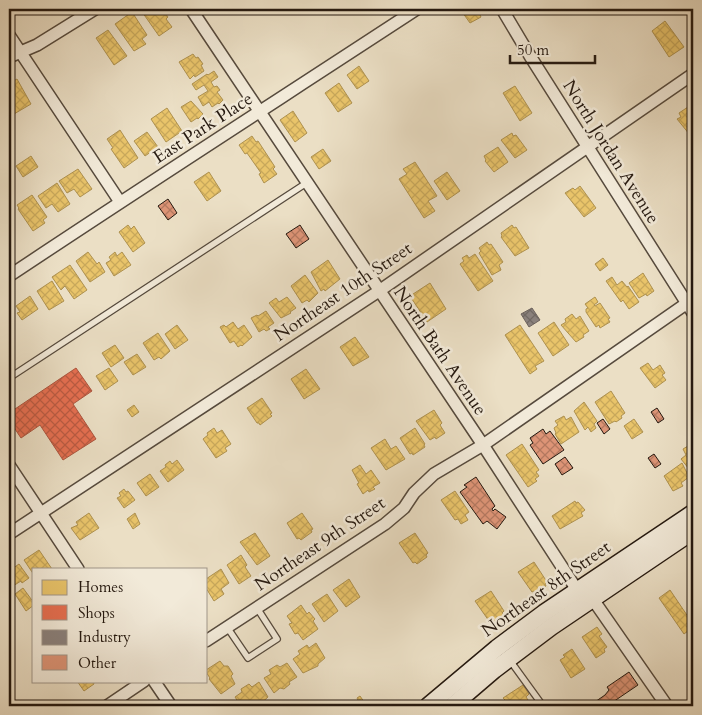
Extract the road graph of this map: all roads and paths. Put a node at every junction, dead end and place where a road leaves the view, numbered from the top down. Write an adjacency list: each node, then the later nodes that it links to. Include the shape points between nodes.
1 (95, 9): 6 (street, via 37,45)
2 (192, 9): 8 (street, North Bath Avenue)
3 (417, 9): 8 (street, East Park Place)
4 (502, 9): 9 (street, North Jordan Avenue)
5 (9, 36): 6 (street)
6 (14, 54): 11 (street)
7 (693, 74): 9 (street, Northeast 10th Street)
8 (261, 112): 10 (street, North Bath Avenue); 11 (street, East Park Place)
9 (587, 146): 13 (street, Northeast 10th Street); 14 (street, North Jordan Avenue)
10 (308, 182): 13 (street, North Bath Avenue); 15 (lane)
11 (120, 202): 12 (street, East Park Place)
12 (9, 276)
13 (379, 291): 16 (street, North Bath Avenue); 18 (street, Northeast 10th Street)
14 (691, 305): 16 (street, Northeast 9th Street)
15 (9, 378)
16 (483, 445): 23 (street, North Bath Avenue); 25 (street, Northeast 9th Street, via 434,474 385,524)
17 (9, 465): 18 (street)
18 (41, 513): 21 (street, Northeast 10th Street); 22 (street)
19 (693, 513): 23 (main road, Northeast 8th Street)
20 (693, 531): 24 (main road, Northeast 8th Street)
21 (9, 534)
22 (77, 568)
23 (577, 590): 24 (street, North Bath Avenue); 33 (main road, Northeast 8th Street, via 497,648)
24 (592, 598): 28 (main road, Northeast 8th Street); 36 (street, North Bath Avenue)
25 (257, 608): 26 (street, Northeast 9th Street); 26 (lane, via 277,639 248,658)
26 (227, 627): 27 (street, Northeast 9th Street)
27 (208, 640)
28 (508, 659): 34 (main road, Northeast 8th Street); 35 (lane)
29 (143, 682): 31 (street)
30 (155, 682): 32 (street)
31 (107, 706)
32 (171, 706)
33 (428, 706)
34 (452, 706)
35 (543, 706)
36 (667, 706)

